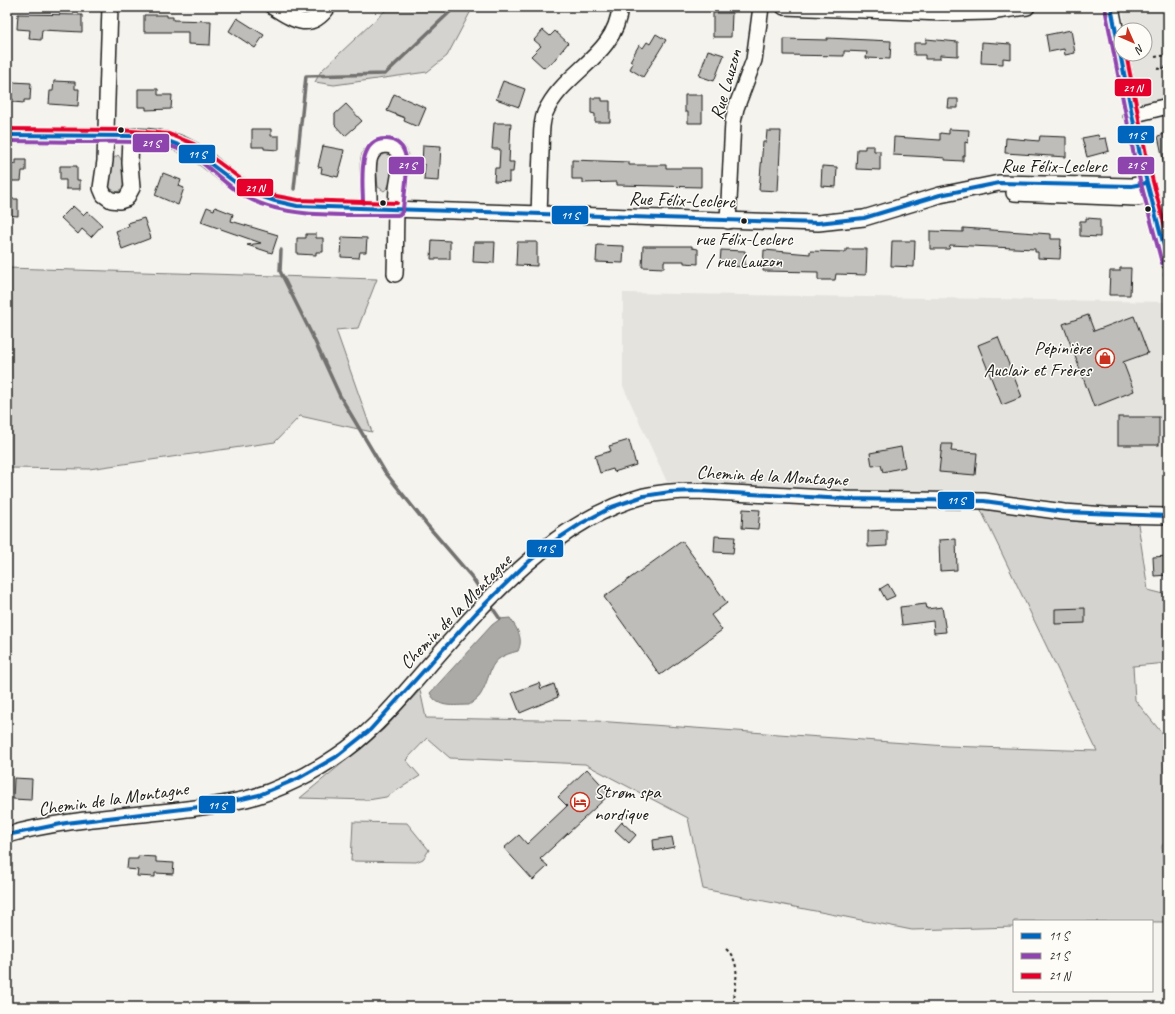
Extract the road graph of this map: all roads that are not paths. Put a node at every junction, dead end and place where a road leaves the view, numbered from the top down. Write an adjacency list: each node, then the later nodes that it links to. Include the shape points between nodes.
1 (110, 7): 13 (street)
2 (273, 7): 3 (street, via 302,22 316,19)
3 (328, 7)
4 (620, 7): 18 (street, via 618,23 611,38 555,98 545,113)
5 (760, 7): 19 (street, Rue Lauzon, via 754,60 733,122)
6 (784, 7): 9 (street)
7 (1027, 7): 9 (street, via 990,12)
8 (1111, 7): 11 (street)
9 (898, 9)
10 (1168, 106): 11 (street)
11 (1131, 115): 15 (street)
12 (7, 135): 13 (street, Rue Félix-Leclerc)
13 (106, 136): 14 (street, Rue Félix-Leclerc); 14 (street, via 101,188 106,197 117,201 126,199 132,188)
14 (131, 137): 16 (street, Rue Félix-Leclerc, via 168,140 183,145 246,190 269,201 297,206)
15 (1148, 190): 19 (street, Rue Félix-Leclerc, via 1136,198 961,190 853,220 796,223); 20 (street)
16 (370, 208): 17 (street, Rue Félix-Leclerc); 17 (street, via 370,157 374,150 382,145 394,148 400,158)
17 (397, 209): 18 (street, Rue Félix-Leclerc); 21 (street)
18 (539, 214): 19 (street, Rue Félix-Leclerc)
19 (728, 221)
20 (1168, 261)
21 (395, 274)
22 (1168, 516): 23 (street, Chemin de la Montagne, via 1071,512 984,500 846,499 696,491 663,492 630,500 586,521 536,556 479,609 371,729 335,756 293,780 233,801 46,826)
23 (7, 835)

